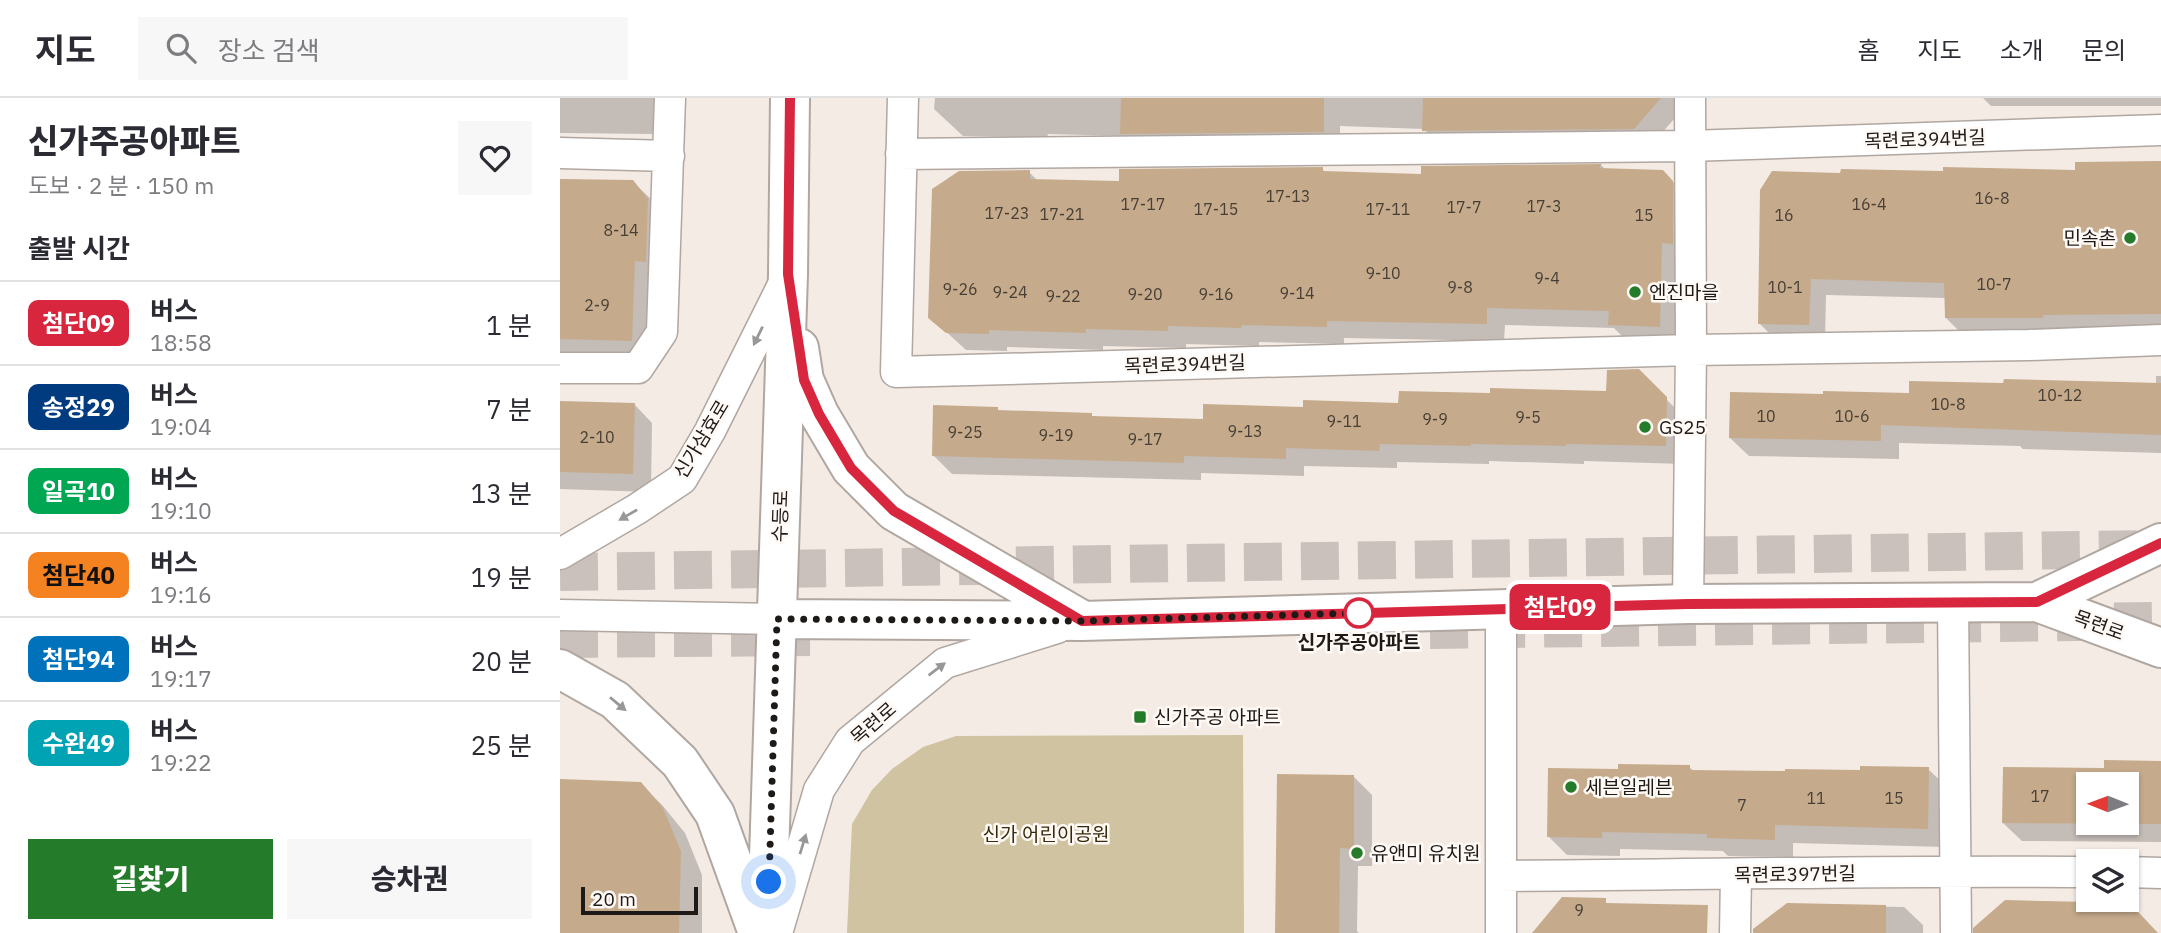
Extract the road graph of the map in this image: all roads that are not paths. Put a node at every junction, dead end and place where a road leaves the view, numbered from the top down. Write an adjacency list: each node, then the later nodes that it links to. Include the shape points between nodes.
1 (670, 98): 9 (street)
2 (790, 98): 10 (street, 수등로)
3 (903, 98): 8 (street, 목련로394번길)
4 (1690, 98): 6 (street)
5 (2161, 131): 6 (street, 목련로394번길)
6 (1689, 146): 8 (street, 목련로394번길); 12 (street)
7 (560, 153): 9 (street)
8 (901, 154): 12 (street, 목련로394번길, via 896,372)
9 (669, 156): 13 (street, via 662,332 638,368)
10 (788, 274): 15 (street, 신가삼효로, one-way to 15, via 682,479); 21 (street, 수등로); 22 (street, via 804,380 851,468 894,511)
11 (2161, 340): 12 (street, 목련로394번길)
12 (1691, 350): 18 (street)
13 (560, 368)
14 (2161, 542): 17 (street, 목련로)
15 (560, 554)
16 (1953, 601): 17 (street, 목련로); 18 (street, 목련로); 25 (street)
17 (2037, 602): 23 (street, 목련로)
18 (1688, 604): 19 (street, 목련로)
19 (1501, 609): 22 (street, 목련로); 30 (street)
20 (560, 615): 21 (street)
21 (777, 619): 22 (street, 목련로); 32 (street, 수등로)
22 (1082, 621): 33 (street, 목련로, one-way to 22, via 819,790 850,741 945,663)
23 (2161, 648)
24 (560, 669): 31 (street, one-way to 31, via 615,700 680,762 715,814)
25 (1956, 871): 26 (street, 목련로397번길); 29 (street, 목련로397번길); 36 (street)
26 (2076, 872)
27 (2139, 873): 28 (street)
28 (2161, 873)
29 (1736, 875): 30 (street, 목련로397번길); 35 (street)
30 (1502, 876): 34 (street)
31 (758, 933)
32 (769, 933)
33 (777, 933)
34 (1501, 933)
35 (1735, 933)
36 (1956, 933)

